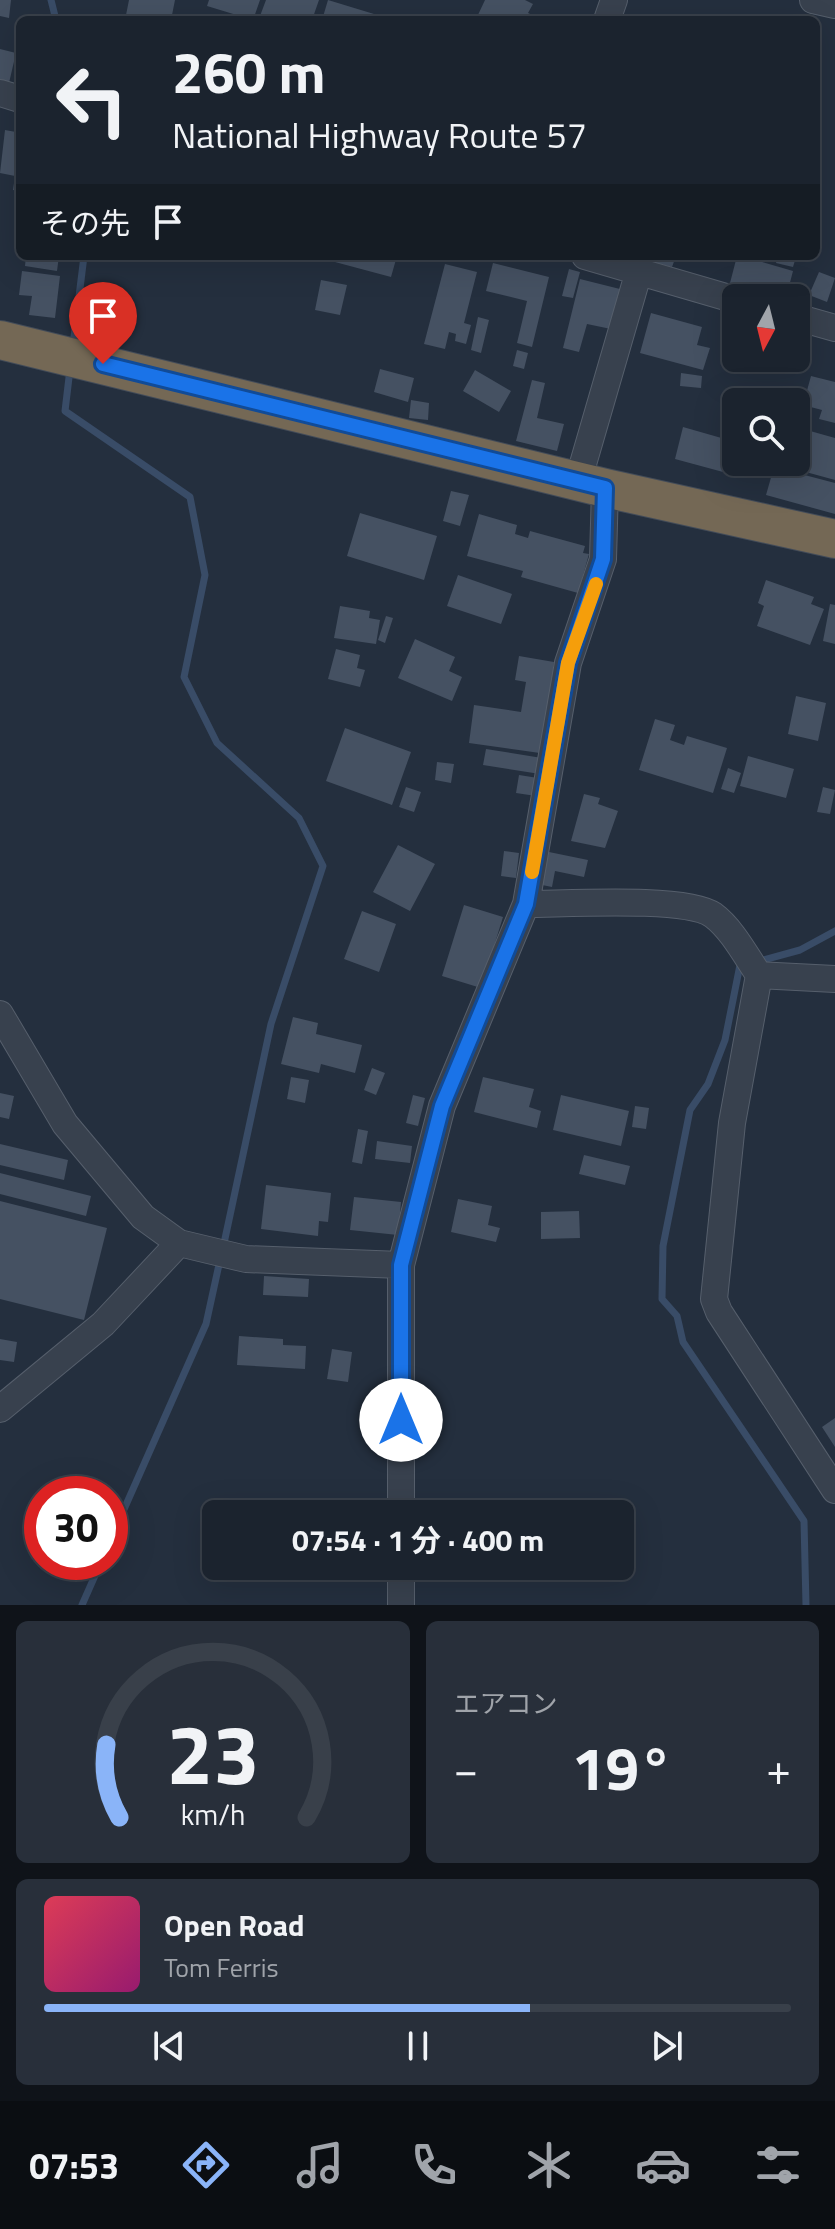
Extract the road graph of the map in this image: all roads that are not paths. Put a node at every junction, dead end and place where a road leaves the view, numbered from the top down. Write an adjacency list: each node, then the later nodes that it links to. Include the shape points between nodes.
1 (813, 0): 2 (street)
2 (835, 5)
3 (599, 260): 4 (street)
4 (639, 271): 5 (street); 9 (street)
5 (722, 296)
6 (810, 321): 7 (street)
7 (835, 328)
8 (0, 340): 9 (highway)
9 (591, 484): 10 (highway); 11 (street, via 603,559 568,663)
10 (835, 539)
11 (526, 904): 12 (street, via 698,908 714,916); 16 (street, via 442,1106)
12 (759, 975): 13 (street); 18 (street, via 732,1123 714,1299)
13 (835, 979)
14 (0, 1014): 15 (street, via 65,1124 143,1217)
15 (179, 1243): 16 (street, via 246,1259); 17 (street, via 103,1324)
16 (401, 1265): 19 (street)
17 (0, 1409)
18 (835, 1490)
19 (401, 1500)
20 (401, 1580): 21 (street)
21 (401, 1605)

